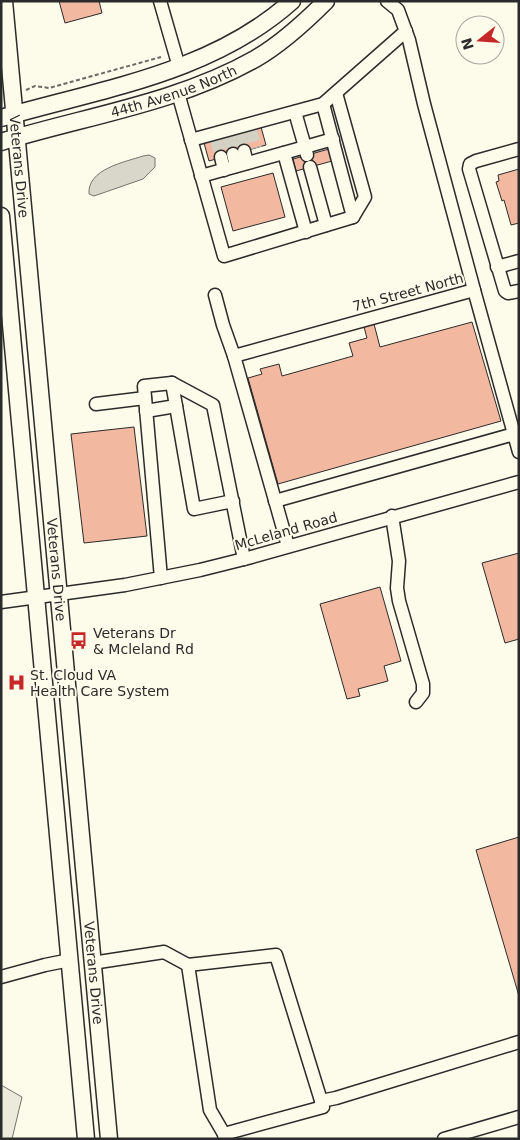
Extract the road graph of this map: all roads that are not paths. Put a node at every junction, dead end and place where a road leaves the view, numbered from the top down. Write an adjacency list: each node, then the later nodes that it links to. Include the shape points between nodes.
1 (4, 1): 12 (main road, Veterans Drive, via 12,95)
2 (160, 1): 7 (street)
3 (292, 1): 7 (main road, 44th Avenue North, via 264,25 236,42 206,56)
4 (326, 1): 8 (main road, 44th Avenue North, via 296,30 256,58)
5 (387, 1): 6 (street, 7th Street North, via 398,10)
6 (406, 31): 9 (street); 26 (street, 7th Street North)
7 (177, 60): 12 (main road, 44th Avenue North)
8 (178, 93): 14 (main road, 44th Avenue North); 15 (street)
9 (336, 93): 10 (street); 21 (street, via 365,198)
10 (323, 104): 11 (street); 13 (street)
11 (295, 112): 15 (street); 18 (street)
12 (8, 116): 14 (main road, Veterans Drive)
13 (333, 139): 18 (street); 21 (street)
14 (9, 140): 45 (main road, Veterans Drive)
15 (191, 140): 19 (street)
16 (519, 149): 25 (street, via 476,161 470,164 469,169)
17 (284, 153): 18 (street); 19 (street, via 240,159); 23 (street)
18 (307, 156): 22 (street)
19 (201, 176): 23 (street, via 224,256)
20 (1, 216): 29 (main road, Veterans Drive)
21 (353, 217): 22 (street)
22 (326, 225): 23 (street)
23 (306, 232)
24 (519, 261): 25 (street)
25 (498, 267): 27 (street, via 505,291)
26 (474, 290): 30 (street, 7th Street North); 36 (street)
27 (519, 291)
28 (215, 296): 30 (street)
29 (6, 321): 46 (main road, Veterans Drive)
30 (234, 356): 40 (street)
31 (172, 383): 32 (street, via 144,386); 34 (street); 39 (street, via 213,404)
32 (145, 398): 33 (street); 35 (street)
33 (96, 404)
34 (176, 406): 35 (street); 39 (street, via 194,508)
35 (146, 411): 44 (street)
36 (514, 434): 37 (street); 40 (street)
37 (519, 452)
38 (519, 482): 41 (street, McLeland Road)
39 (233, 501): 43 (street)
40 (275, 501): 42 (street)
41 (392, 516): 42 (street, McLeland Road); 48 (street, via 398,541 399,601 423,684 423,693)
42 (288, 546): 43 (street, McLeland Road)
43 (244, 559): 44 (street, McLeland Road)
44 (161, 578): 45 (street, McLeland Road)
45 (58, 594): 46 (street, McLeland Road); 50 (main road, Veterans Drive)
46 (36, 597): 47 (street, McLeland Road); 49 (main road, Veterans Drive)
47 (1, 602)
48 (416, 702)
49 (70, 960): 52 (street); 57 (main road, Veterans Drive)
50 (92, 963): 51 (street, via 164,952); 58 (main road, Veterans Drive)
51 (188, 965): 54 (street, via 276,955); 56 (street, via 210,1110)
52 (1, 977)
53 (519, 1042): 54 (street)
54 (322, 1101): 56 (street, via 323,1107)
55 (519, 1117): 59 (street)
56 (224, 1137)
57 (86, 1139)
58 (109, 1139)
59 (444, 1139)

